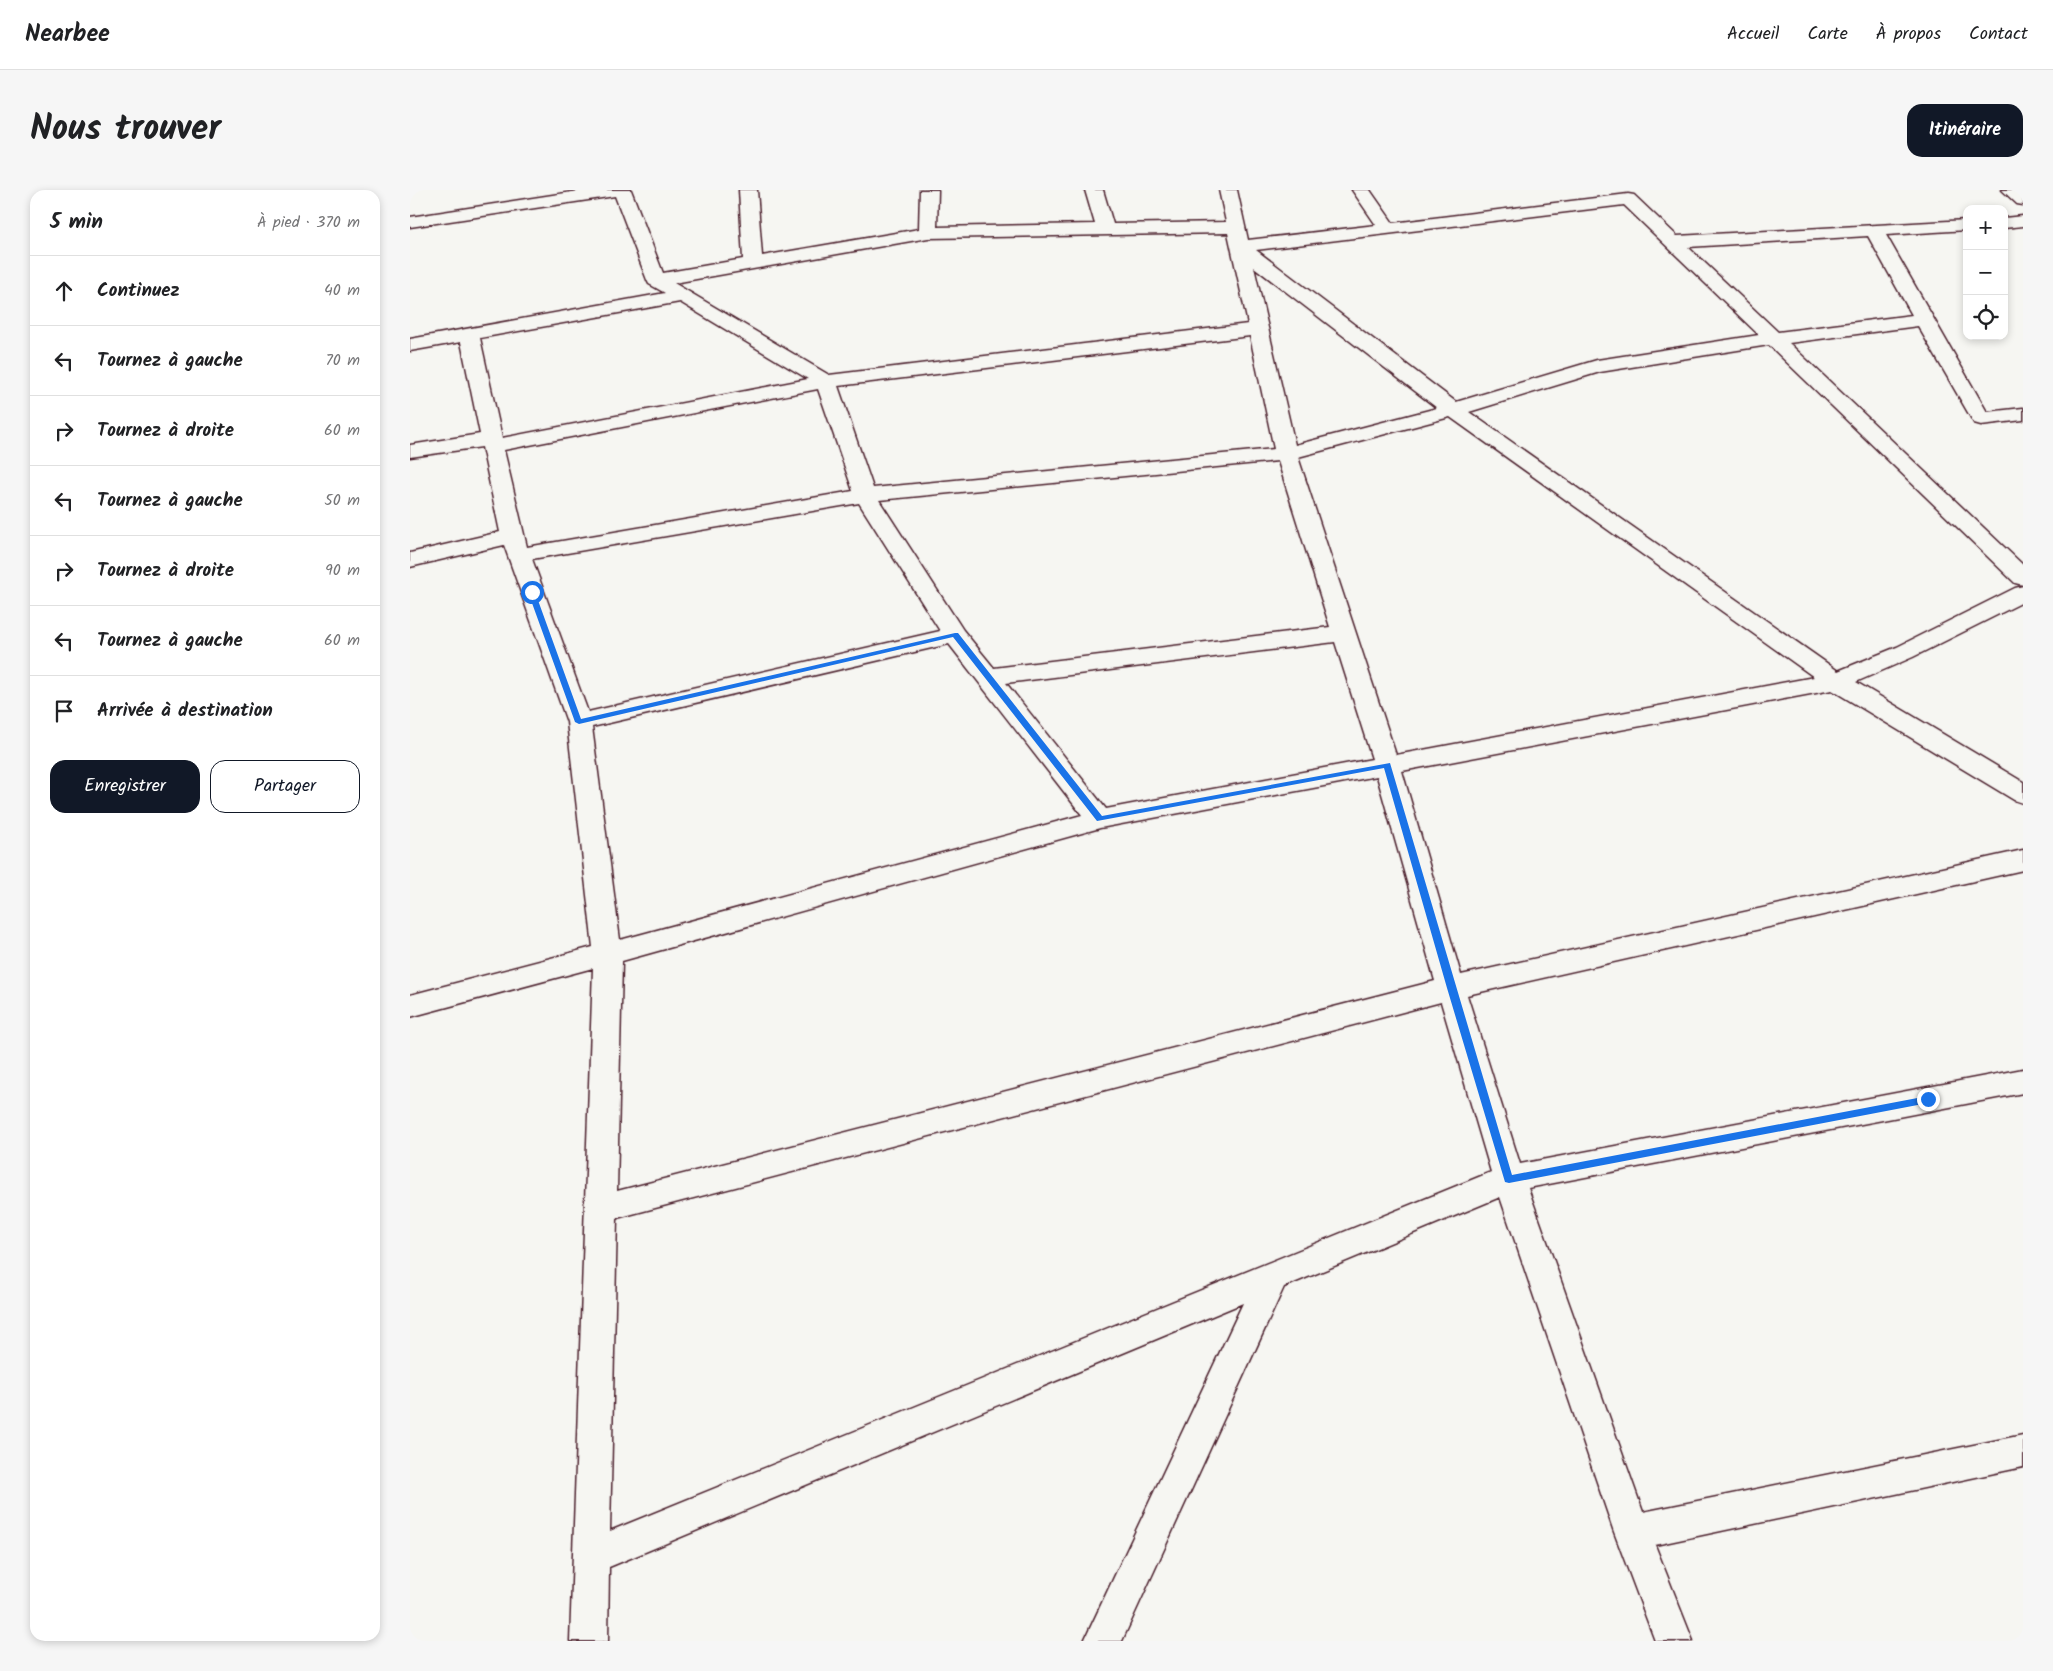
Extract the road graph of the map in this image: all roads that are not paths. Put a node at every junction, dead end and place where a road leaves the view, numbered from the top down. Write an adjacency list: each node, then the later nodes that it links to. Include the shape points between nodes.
1 (621, 190): 8 (street); 22 (street)
2 (748, 190): 21 (street)
3 (929, 190): 18 (street)
4 (1094, 190): 15 (street)
5 (1228, 190): 19 (street)
6 (1361, 190): 16 (street)
7 (2012, 190): 10 (street)
8 (572, 193): 12 (street)
9 (1549, 199): 16 (street); 20 (street, via 1628,199)
10 (2023, 200)
11 (2023, 221): 13 (street)
12 (410, 222)
13 (2008, 222)
14 (1963, 225): 17 (street)
15 (1105, 229): 18 (street); 19 (street)
16 (1388, 229): 19 (street)
17 (1874, 230): 20 (street); 24 (street)
18 (928, 232): 21 (street)
19 (1238, 237): 25 (street); 30 (street)
20 (1673, 242): 27 (street)
21 (752, 263): 22 (street)
22 (656, 280): 23 (street)
23 (683, 296): 26 (street); 29 (street)
24 (1925, 319): 27 (street); 31 (street, via 1982,419)
25 (1258, 329): 29 (street); 34 (street)
26 (470, 334): 28 (street); 32 (street)
27 (1773, 339): 30 (street, via 1597,366); 38 (street)
28 (410, 345)
29 (826, 381): 32 (street); 35 (street)
30 (1453, 410): 34 (street); 43 (street)
31 (2023, 414)
32 (492, 442): 33 (street); 36 (street)
33 (410, 451)
34 (1286, 454): 35 (street); 40 (street)
35 (865, 495): 36 (street); 41 (street)
36 (515, 545): 37 (street, via 461,550); 44 (street)
37 (410, 560)
38 (2023, 578)
39 (2023, 593): 43 (street, via 1905,652)
40 (1344, 633): 42 (street); 45 (street)
41 (955, 635): 42 (street); 44 (street)
42 (988, 677): 47 (street)
43 (1836, 681): 45 (street); 46 (street)
44 (579, 722): 49 (street)
45 (1387, 765): 47 (street); 50 (street)
46 (2023, 794)
47 (1100, 819): 49 (street)
48 (2023, 860): 50 (street)
49 (608, 954): 51 (street); 54 (street)
50 (1451, 988): 53 (street); 54 (street)
51 (410, 1006)
52 (2023, 1081): 53 (street)
53 (1509, 1179): 55 (street); 57 (street)
54 (601, 1209): 58 (street)
55 (1272, 1277): 58 (street); 60 (street)
56 (2023, 1451): 57 (street)
57 (1632, 1532): 61 (street)
58 (591, 1557): 59 (street)
59 (588, 1641)
60 (1103, 1641)
61 (1674, 1641)

